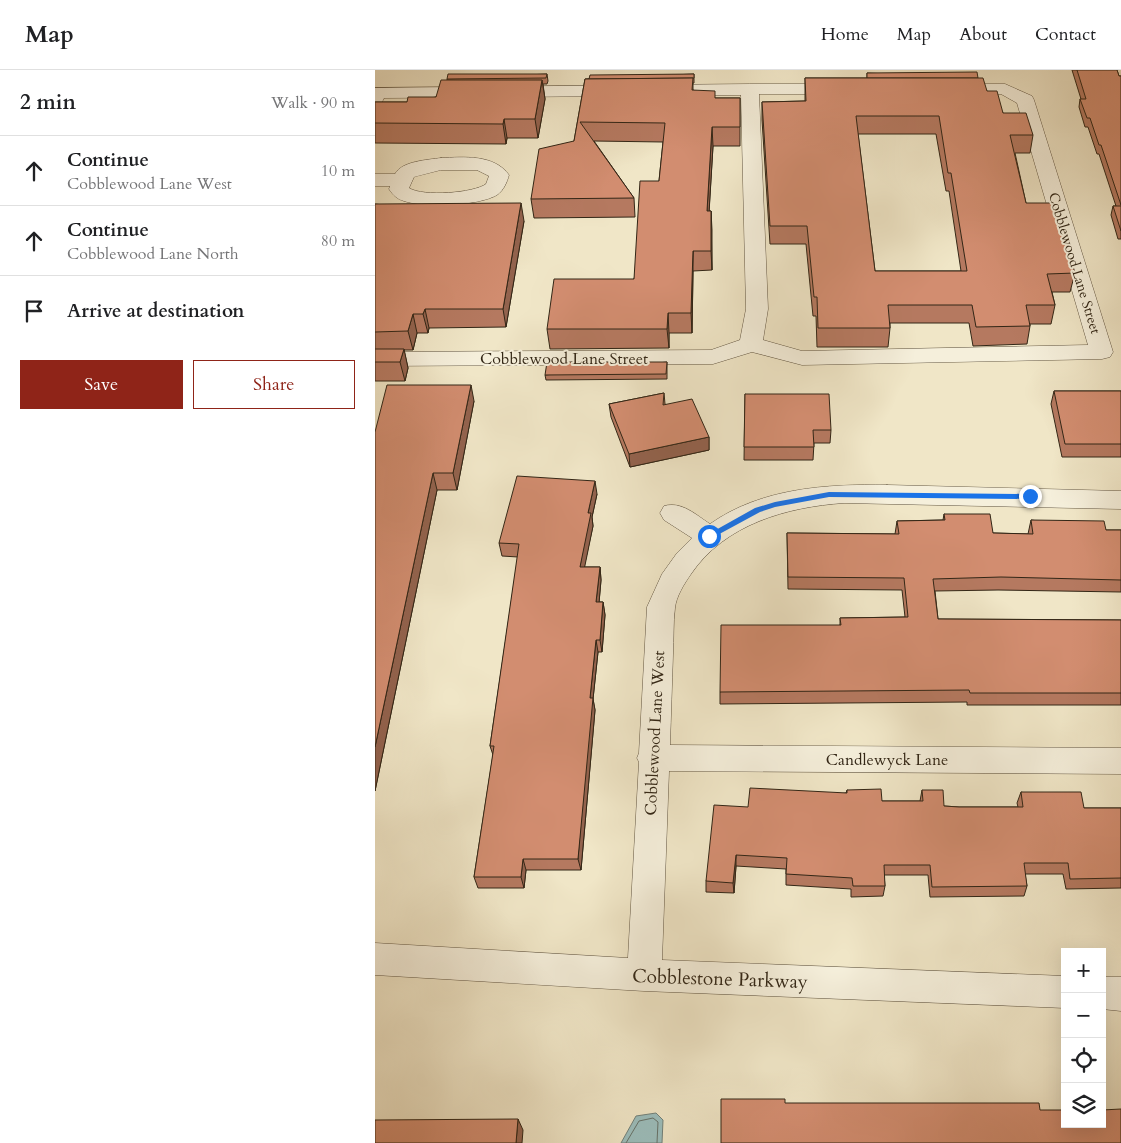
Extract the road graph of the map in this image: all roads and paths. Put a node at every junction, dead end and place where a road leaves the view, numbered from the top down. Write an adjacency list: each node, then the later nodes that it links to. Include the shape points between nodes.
1 (751, 89): 2 (street); 4 (street, via 377,93); 7 (street, via 757,309)
2 (858, 89)
3 (927, 89): 7 (street, Cobblewood Lane Street, via 1005,88 1025,100 1103,352 802,358)
4 (375, 98)
5 (375, 180): 6 (street)
6 (402, 180)
7 (751, 344): 8 (street, Cobblewood Lane Street, via 713,357)
8 (375, 359)
9 (1121, 500): 11 (street, Cobblewood Lane West, via 829,495 775,504)
10 (673, 513): 11 (street)
11 (709, 536): 12 (street, Cobblewood Lane West, via 691,554 666,589 661,606)
12 (653, 758): 13 (street, Candlewyck Lane); 15 (street, Cobblewood Lane West)
13 (1121, 761)
14 (375, 959): 15 (street, Cobblestone Parkway)
15 (644, 975): 16 (street, Cobblestone Parkway)
16 (1061, 992)
17 (1106, 993): 18 (street)
18 (1121, 994)

